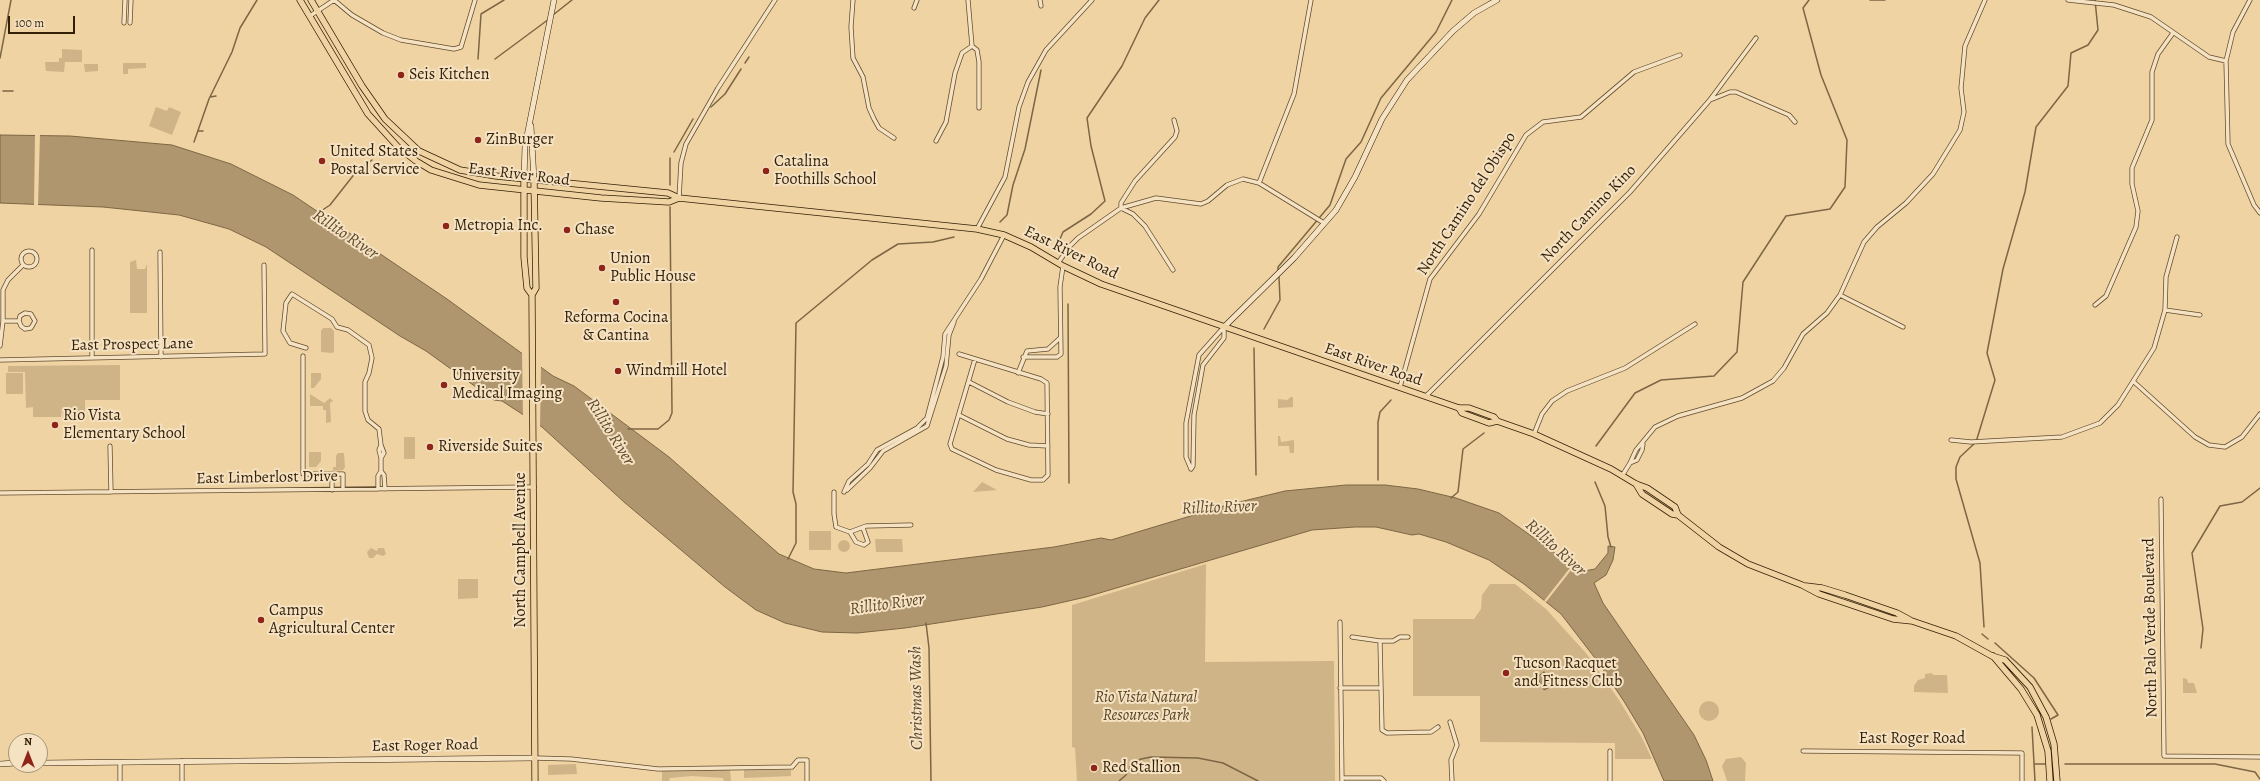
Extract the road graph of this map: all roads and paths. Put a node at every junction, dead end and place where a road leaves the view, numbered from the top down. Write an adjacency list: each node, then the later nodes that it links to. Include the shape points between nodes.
1 (126, 0): 23 (street)
2 (131, 0): 24 (street)
3 (300, 0): 22 (main road, East River Road)
4 (311, 0): 21 (main road, East River Road)
5 (334, 0): 6 (street, via 352,15 383,33 418,44 454,49 461,47); 21 (street)
6 (475, 0)
7 (554, 0): 33 (street, North Campbell Avenue)
8 (775, 0): 42 (street, via 718,88 686,144 681,163)
9 (853, 0): 35 (street, via 853,58 863,77 869,108 874,119 879,128)
10 (917, 0): 20 (street)
11 (968, 0): 27 (street)
12 (1040, 0): 19 (street)
13 (1092, 0): 46 (street, via 1046,50 1028,82 1019,107 1005,177)
14 (1311, 0): 39 (street, via 1294,94)
15 (1497, 0): 45 (street, via 1474,13 1453,31 1407,80 1382,120 1349,190)
16 (1985, 0): 56 (street, via 1965,46 1960,88 1964,112 1960,130 1933,174 1864,242)
17 (2068, 0): 25 (street, via 2114,4 2150,17)
18 (2250, 0): 29 (street, via 2233,32)
19 (1041, 6)
20 (914, 8)
21 (318, 12): 22 (street); 37 (main road, East River Road, via 376,108 410,144 434,160 460,170)
22 (310, 16): 40 (main road, East River Road, via 368,114 404,152 421,164 448,177 479,186)
23 (124, 23)
24 (130, 23)
25 (2174, 34): 29 (street, via 2209,57); 57 (street, via 2158,54 2152,72 2152,120 2132,168 2132,184 2138,211 2136,227 2106,296)
26 (1756, 38): 30 (street, North Camino Kino)
27 (972, 46): 31 (street, via 977,50 979,62); 36 (street, via 962,53 955,73 946,122)
28 (1680, 55): 79 (street, North Camino del Obispo, via 1634,72 1581,117 1543,122 1526,135 1479,214 1430,279)
29 (2226, 61): 44 (street, via 2228,144)
30 (1709, 101): 34 (street, via 1736,92 1789,115); 80 (street, North Camino Kino, via 1630,192)
31 (979, 108)
32 (1174, 120): 43 (street, via 1175,137 1135,181 1121,203)
33 (530, 121): 37 (street, North Campbell Avenue, via 525,146); 38 (street, North Campbell Avenue)
34 (1795, 122)
35 (894, 138)
36 (936, 141)
37 (524, 179): 38 (main road, East River Road); 40 (main road, North Campbell Avenue)
38 (534, 180): 41 (main road, North Campbell Avenue); 42 (main road, East River Road, via 668,193)
39 (1259, 183): 43 (street, via 1243,179 1235,181 1201,204 1156,198); 45 (street)
40 (524, 190): 41 (main road, East River Road); 55 (main road, North Campbell Avenue, via 524,257 527,288)
41 (534, 191): 42 (main road, East River Road, via 669,202); 55 (main road, North Campbell Avenue, via 536,288)
42 (679, 198): 46 (main road, East River Road)
43 (1121, 208): 53 (street, via 1078,238 1070,246); 54 (street, via 1133,214 1145,226)
44 (2260, 213)
45 (1324, 223): 64 (street, via 1294,258)
46 (978, 229): 47 (main road, East River Road)
47 (1004, 235): 53 (main road, East River Road); 62 (street, via 996,255)
48 (2177, 237): 58 (street, via 2166,277)
49 (92, 250): 73 (street)
50 (160, 252): 71 (street)
51 (23, 265): 51 (street, via 23,254 28,251 34,252 38,259 35,264 29,267); 60 (street, via 8,280 3,290)
52 (264, 265): 71 (street, East Prospect Lane, via 265,354)
53 (1061, 265): 64 (main road, East River Road, via 1101,284); 66 (street)
54 (1174, 270)
55 (532, 295): 91 (main road, North Campbell Avenue)
56 (1840, 295): 65 (street); 90 (street, via 1828,313 1803,334 1784,368 1773,381 1742,398 1678,416 1655,427 1643,444 1637,460 1630,463)
57 (2095, 305)
58 (2165, 310): 59 (street); 78 (street, via 2154,348)
59 (2200, 315)
60 (3, 321): 61 (street); 67 (street)
61 (19, 321): 61 (street, via 25,329 31,328 35,321 31,314 25,313 20,316)
62 (954, 322): 62 (street, via 945,334 943,356 927,418 917,428 877,450 868,464 850,481 844,492 870,468 883,451 927,426 946,366 949,335)
63 (1695, 324): 84 (street, via 1625,368 1567,391 1552,401 1542,414)
64 (1224, 327): 64 (street, via 1200,355 1186,423 1186,457 1191,469 1194,466 1194,416 1203,365 1224,338); 79 (main road, East River Road)
65 (1903, 327)
66 (1061, 337): 72 (street, via 1048,349 1027,351); 72 (street, via 1061,354 1057,357)
67 (0, 346)
68 (306, 348): 88 (street, via 290,343 283,331 286,303 292,294 332,319 337,327 348,330 369,344 372,358 365,382 365,411 368,420 380,429)
69 (959, 354): 74 (street)
70 (303, 356): 89 (street, via 303,474)
71 (161, 357): 73 (street, East Prospect Lane)
72 (1024, 357): 76 (street)
73 (92, 358): 75 (street, East Prospect Lane)
74 (975, 359): 76 (street); 77 (street)
75 (0, 360)
76 (1018, 373): 81 (street, via 1047,383)
77 (969, 382): 81 (street, via 1008,402); 83 (street)
78 (2134, 382): 82 (street, via 2195,437 2209,445 2224,447 2242,437); 85 (street, via 2118,405 2100,423 2062,437 1971,442)
79 (1400, 387): 80 (main road, East River Road)
80 (1426, 396): 84 (main road, East River Road, via 1460,408 1462,413 1489,423 1497,421)
81 (1048, 414): 87 (street)
82 (2260, 414)
83 (959, 415): 87 (street, via 1007,439 1029,445); 87 (street, via 950,444 952,449 996,470 1031,480 1043,480 1048,475)
84 (1534, 434): 90 (main road, East River Road)
85 (1950, 440)
86 (110, 446): 96 (street)
87 (1048, 446)
88 (381, 471): 92 (street, via 378,476); 93 (street, via 384,475)
89 (332, 474): 94 (street); 95 (street, via 343,474)
90 (1622, 476): 107 (main road, East River Road, via 1636,484 1642,494 1672,514 1678,515 1737,558 1802,585 1822,588 1897,613 1912,621 1956,636)
91 (534, 487): 93 (street, East Limberlost Drive); 115 (main road, North Campbell Avenue)
92 (378, 489): 93 (street, East Limberlost Drive); 95 (street, East Limberlost Drive)
93 (385, 489)
94 (332, 490): 95 (street, East Limberlost Drive); 96 (street, East Limberlost Drive)
95 (343, 490)
96 (111, 492): 98 (street, East Limberlost Drive)
97 (834, 492): 102 (street, via 836,527)
98 (0, 493)
99 (2160, 499): 114 (street, North Palo Verde Boulevard, via 2164,756)
100 (911, 525): 101 (street)
101 (863, 528): 102 (street); 102 (street, via 868,542 864,545 856,542)
102 (850, 532)
103 (1340, 622): 108 (street)
104 (1352, 637): 106 (street)
105 (1408, 637): 106 (street)
106 (1380, 642): 109 (street)
107 (1992, 656): 128 (main road, East River Road, via 2022,689 2037,715 2048,752); 129 (main road, East River Road, via 2005,660 2014,668 2042,707 2054,744)
108 (1340, 688): 109 (street); 119 (street)
109 (1380, 688): 111 (street, via 1382,731 1431,732)
110 (1450, 722): 125 (street, via 1457,745 1451,760)
111 (1438, 727)
112 (1610, 751): 126 (street)
113 (1803, 751): 127 (street, East Roger Road, via 2022,753)
114 (2260, 757)
115 (535, 758): 117 (street, East Roger Road); 122 (main road, North Campbell Avenue); 123 (street, East Roger Road, via 571,759 658,769 792,767 798,760 807,760)
116 (120, 762): 117 (street, East Roger Road); 118 (street, East Roger Road); 120 (street)
117 (182, 762): 121 (street)
118 (48, 763)
119 (1342, 780): 124 (street, via 1381,778)
120 (120, 781)
121 (182, 781)
122 (535, 781)
123 (807, 781)
124 (1384, 781)
125 (1452, 781)
126 (1610, 781)
127 (2022, 781)
128 (2050, 781)
129 (2057, 781)

